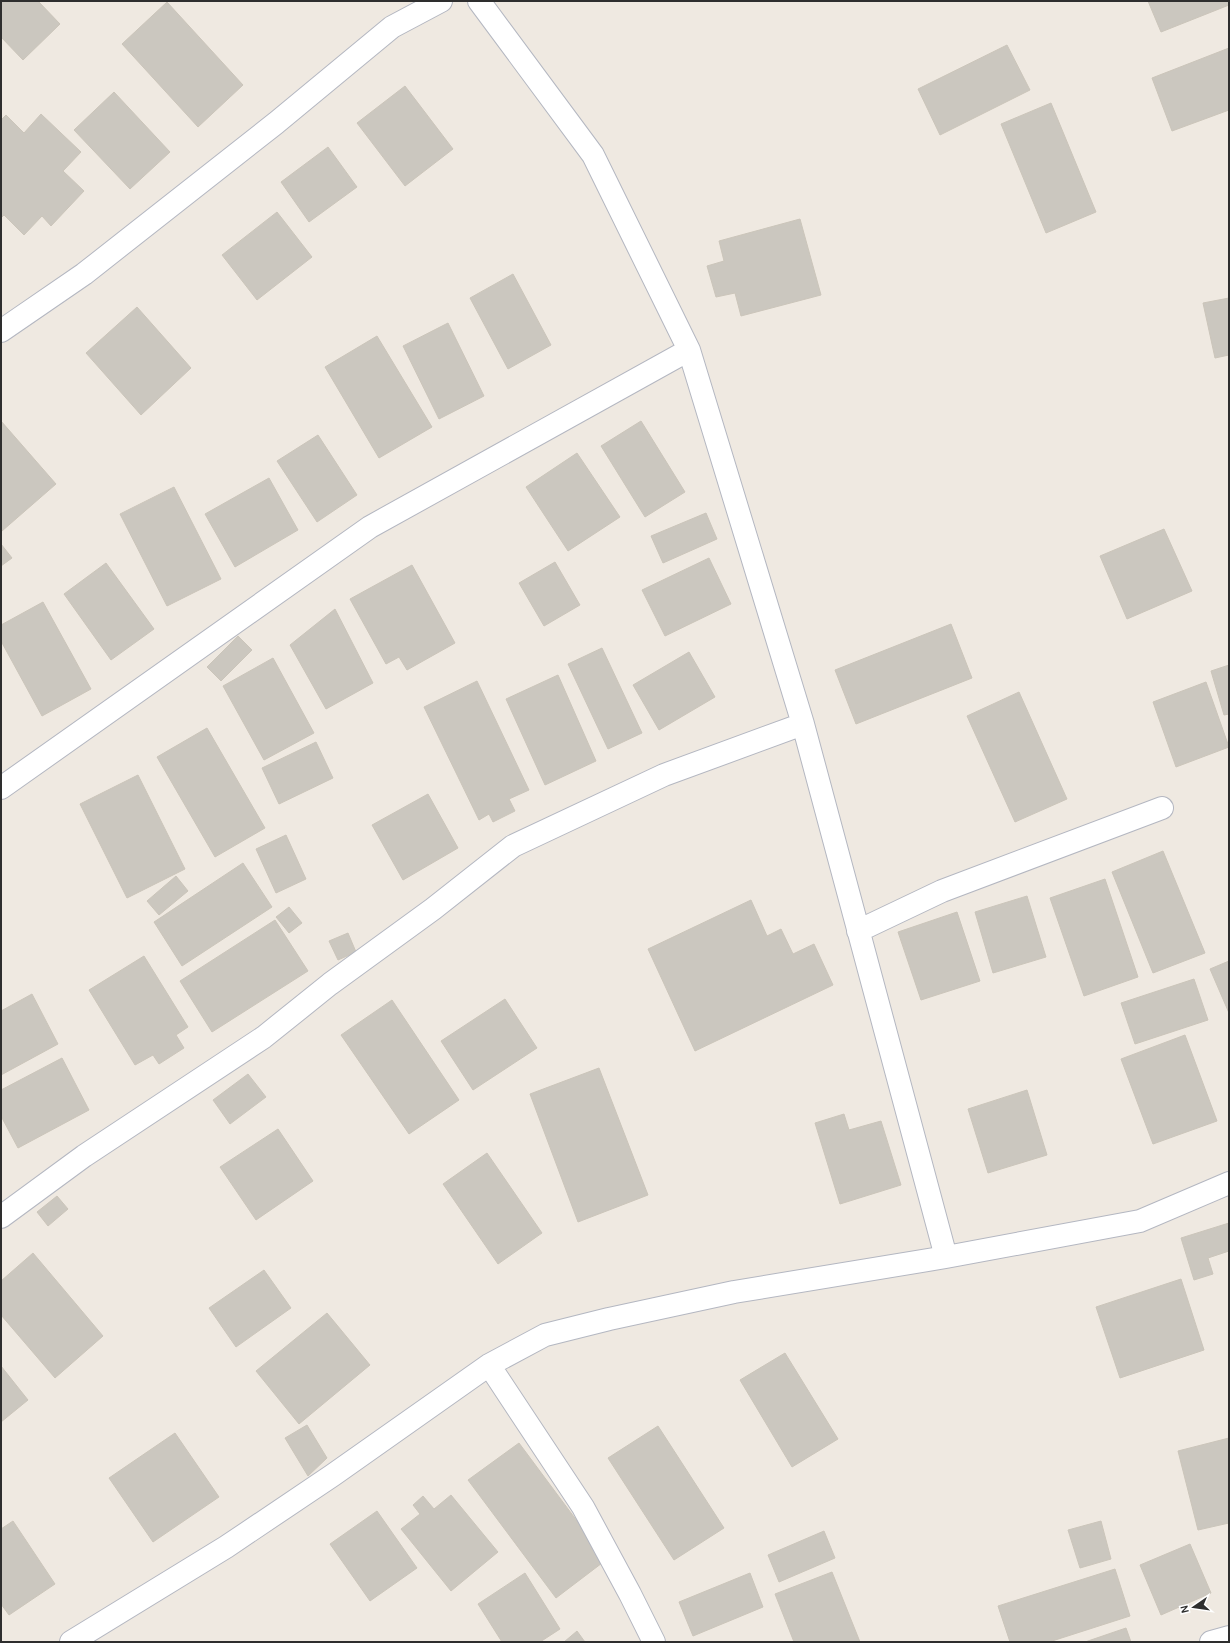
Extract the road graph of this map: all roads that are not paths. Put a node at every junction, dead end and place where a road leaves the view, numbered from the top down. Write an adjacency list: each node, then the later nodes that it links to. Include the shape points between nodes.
1 (441, 1): 4 (street, via 392,27 276,123)
2 (479, 1): 6 (street, via 593,155)
3 (263, 137): 4 (street)
4 (84, 274): 5 (street)
5 (1, 330)
6 (689, 350): 7 (street); 8 (street, via 370,527)
7 (803, 724): 10 (street); 12 (street, via 664,775 513,846 264,1037 84,1156)
8 (1, 788)
9 (1162, 808): 10 (street, via 942,891)
10 (858, 931): 13 (street)
11 (1229, 1183): 13 (street, via 1140,1221)
12 (1, 1217)
13 (946, 1257): 14 (street, via 734,1292 609,1319 545,1336)
14 (489, 1365): 16 (street, via 226,1548); 17 (street, via 583,1507)
15 (1229, 1637): 18 (street)
16 (71, 1642)
17 (654, 1642)
18 (1211, 1642)

